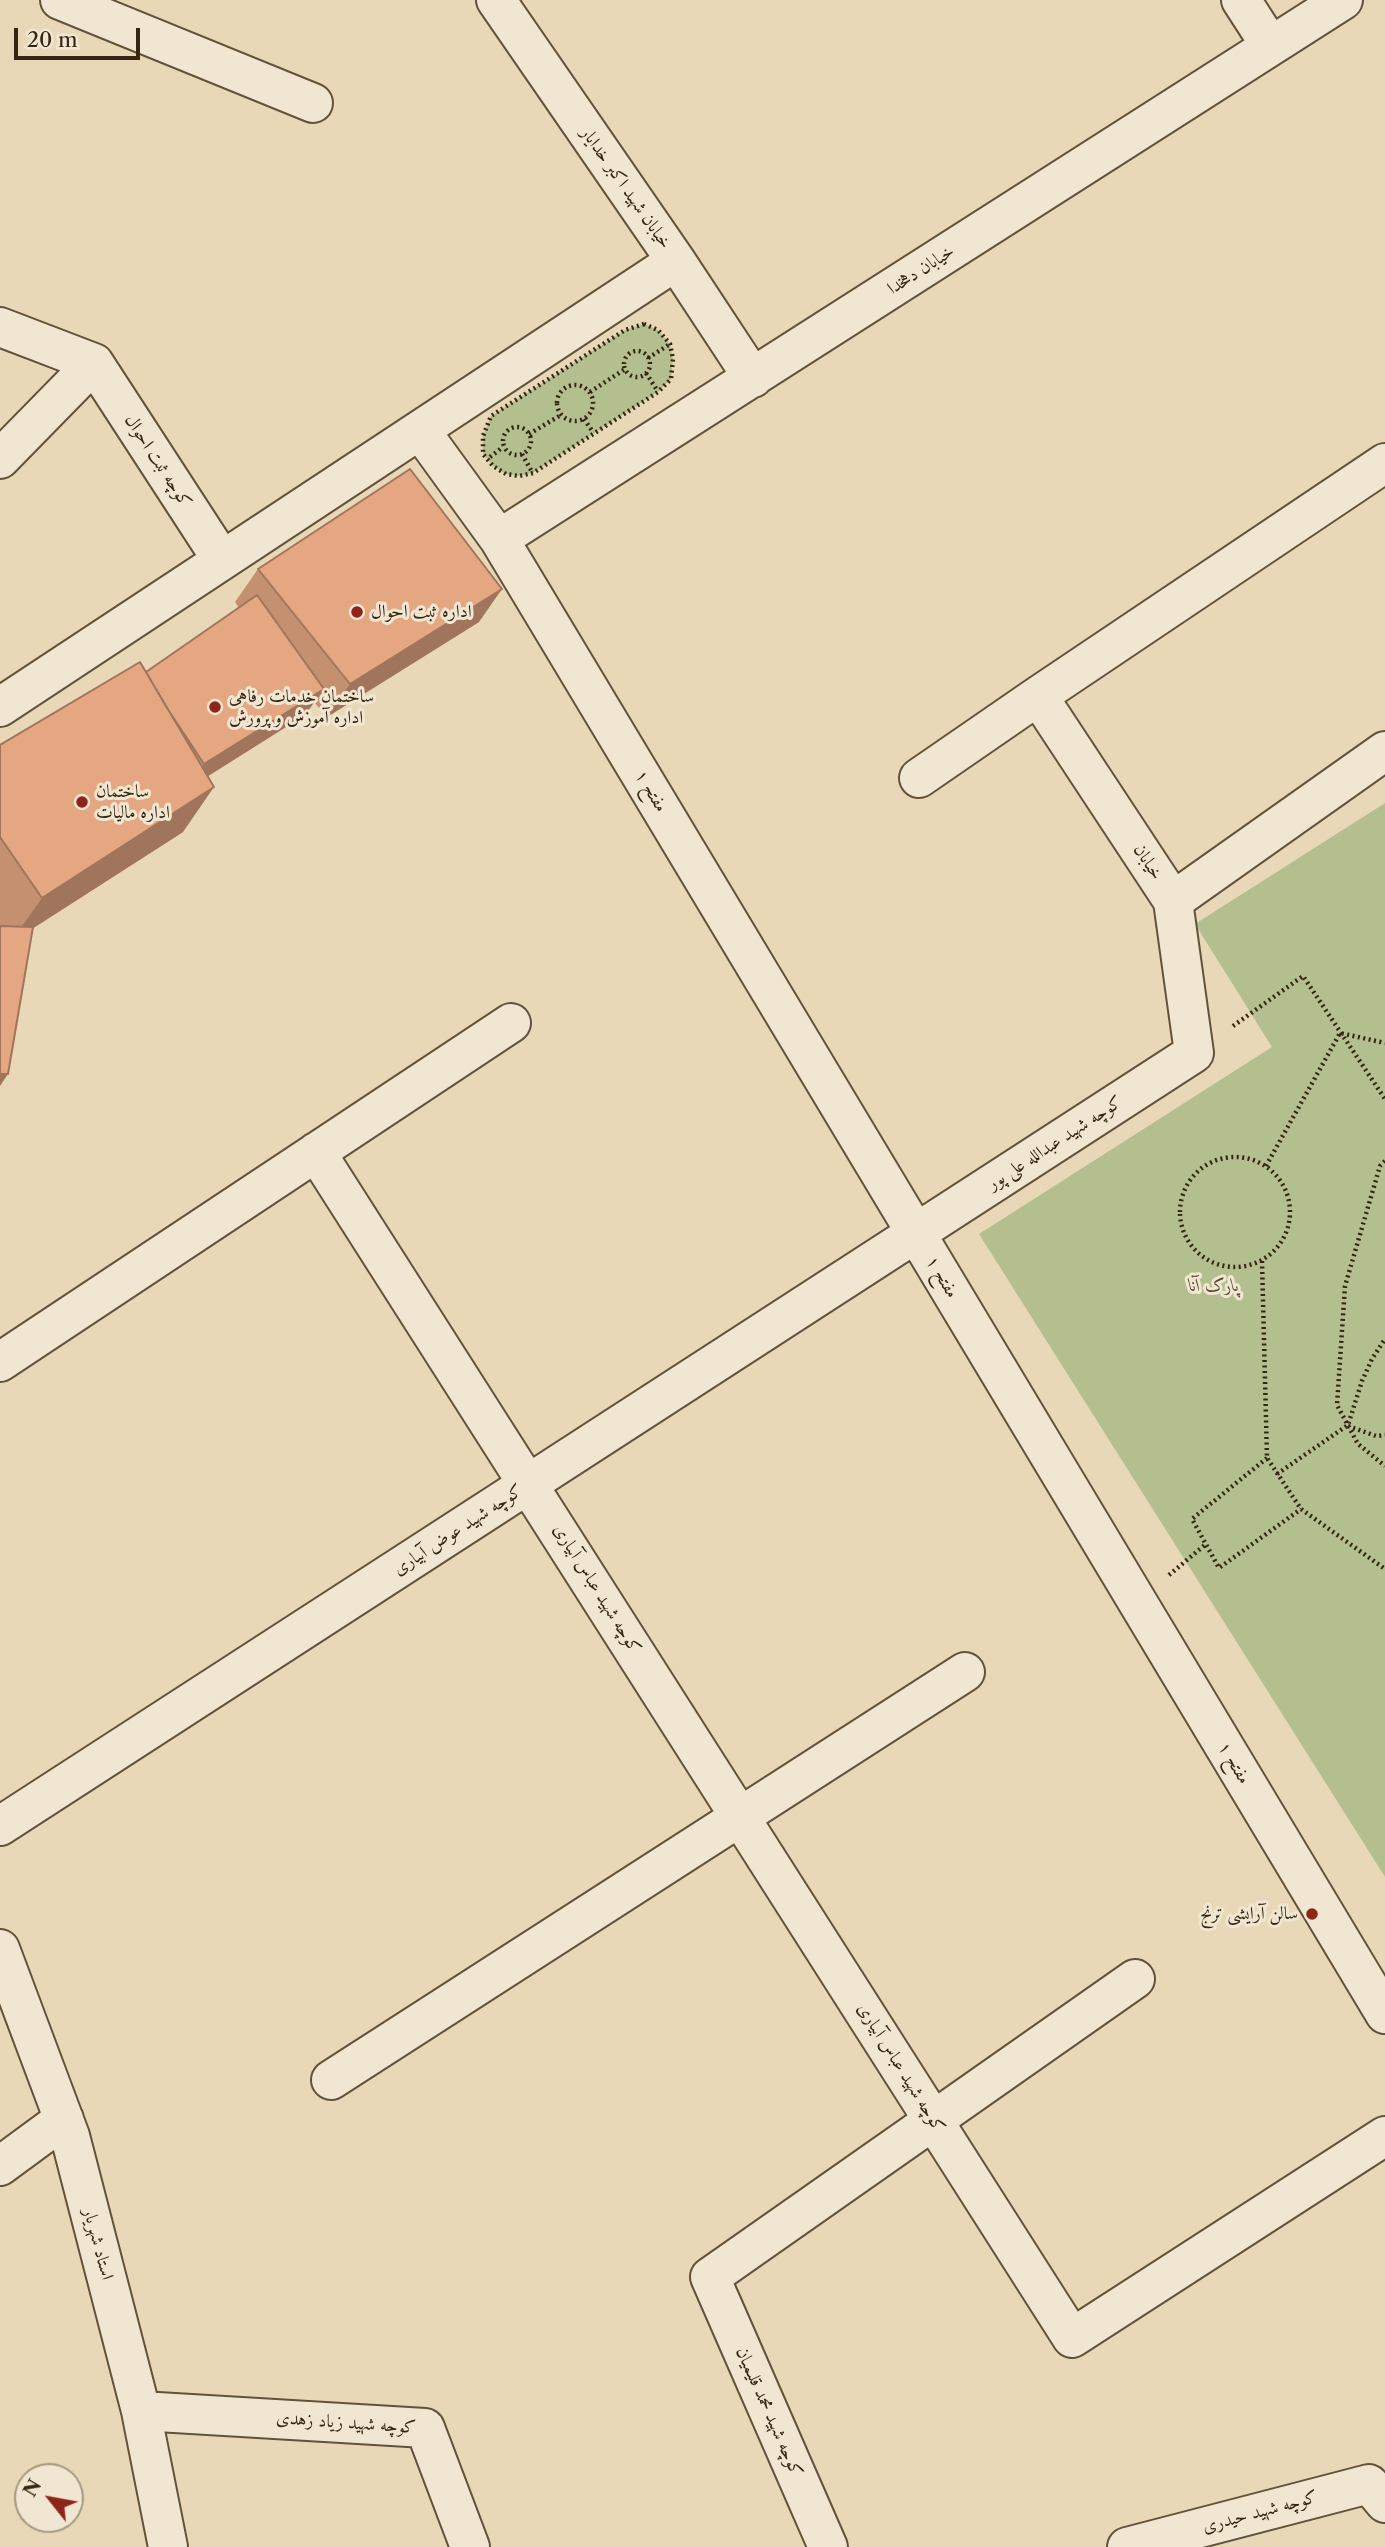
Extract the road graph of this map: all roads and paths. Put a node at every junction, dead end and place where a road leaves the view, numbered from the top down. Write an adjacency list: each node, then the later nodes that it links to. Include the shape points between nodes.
1 (60, 0): 6 (street)
2 (496, 0): 7 (street, خیابان شهید اکبر خدایار)
3 (1241, 0): 5 (street)
4 (1343, 0): 5 (street, خیابان دهخدا)
5 (1270, 45): 14 (street, خیابان دهخدا)
6 (313, 103)
7 (676, 261): 14 (street, خیابان شهید اکبر خدایار); 19 (street)
8 (0, 327): 11 (street)
9 (670, 344): 10 (path); 16 (path, via 671,379); 24 (path, via 658,330 644,324 625,330 491,416 484,436)
10 (648, 358): 12 (path, via 642,352 630,353); 13 (path)
11 (94, 363): 25 (street); 29 (street, کوچه ثبت احوال)
12 (625, 369): 13 (path, via 635,377); 15 (path)
13 (646, 373): 16 (path)
14 (753, 378): 28 (street, خیابان دهخدا)
15 (590, 392): 17 (path, via 581,385 564,387 557,397); 18 (path, via 592,409)
16 (658, 392): 21 (path)
17 (561, 415): 18 (path, via 572,421); 20 (path)
18 (584, 419): 21 (path)
19 (420, 430): 28 (street, مفتح ۱); 29 (street)
20 (529, 433): 22 (path, via 512,427 504,433); 23 (path, via 531,443)
21 (594, 434): 27 (path)
22 (503, 447): 23 (path, via 513,455); 24 (path)
23 (522, 454): 27 (path)
24 (487, 458): 27 (path, via 506,474)
25 (0, 459)
26 (1385, 463): 30 (street)
27 (533, 473)
28 (499, 539): 43 (street, مفتح ۱)
29 (222, 560): 31 (street)
30 (1038, 696): 33 (street); 34 (street, خیابان)
31 (0, 707)
32 (1385, 751): 34 (street)
33 (919, 778)
34 (1173, 901): 38 (street, خیابان)
35 (511, 1023): 40 (street)
36 (1340, 1033): 37 (path); 38 (path, via 1303,976); 39 (path); 42 (path)
37 (1385, 1043)
38 (1194, 1053): 43 (street, کوچه شهید عبدالله علی پور)
39 (1385, 1099)
40 (317, 1152): 46 (street); 52 (street, کوچه شهید عباس آبیاری)
41 (1385, 1161): 47 (path, via 1345,1286 1337,1405)
42 (1266, 1166): 44 (path, via 1288,1195 1291,1214 1287,1232); 44 (path, via 1250,1158 1216,1160 1188,1182 1180,1217 1193,1249 1207,1261 1226,1267)
43 (916, 1233): 52 (street, کوچه شهید عوض آبیاری); 60 (street, مفتح ۱)
44 (1262, 1261): 49 (path)
45 (1385, 1339): 47 (path, via 1362,1381)
46 (0, 1362)
47 (1348, 1426): 48 (path); 50 (path, via 1358,1444); 51 (path)
48 (1385, 1435)
49 (1267, 1458): 51 (path); 53 (path, via 1192,1519 1219,1568)
50 (1385, 1466)
51 (1277, 1474): 53 (path)
52 (530, 1483): 56 (street, کوچه شهید عباس آبیاری); 57 (street, کوچه شهید عوض آبیاری)
53 (1301, 1508): 54 (path)
54 (1385, 1569)
55 (965, 1672): 56 (street)
56 (741, 1816): 61 (street); 63 (street, کوچه شهید عباس آبیاری)
57 (0, 1826)
58 (0, 1950): 62 (street, استاد شهریار)
59 (1135, 1979): 63 (street)
60 (1385, 2014)
61 (331, 2080)
62 (64, 2119): 65 (street); 66 (street, استاد شهریار)
63 (934, 2120): 64 (street, کوچه شهید عباس آبیاری, via 1072,2338); 70 (street, کوچه شهید محمد قلیمیان, via 710,2277)
64 (1385, 2136)
65 (0, 2166)
66 (141, 2410): 68 (street, استاد شهریار); 69 (street, کوچه شهید زیاد زهدی, via 425,2428)
67 (1385, 2503): 71 (street, کوچه شهید حیدری, via 1369,2484)
68 (168, 2547)
69 (470, 2547)
70 (828, 2547)
71 (1127, 2547)

